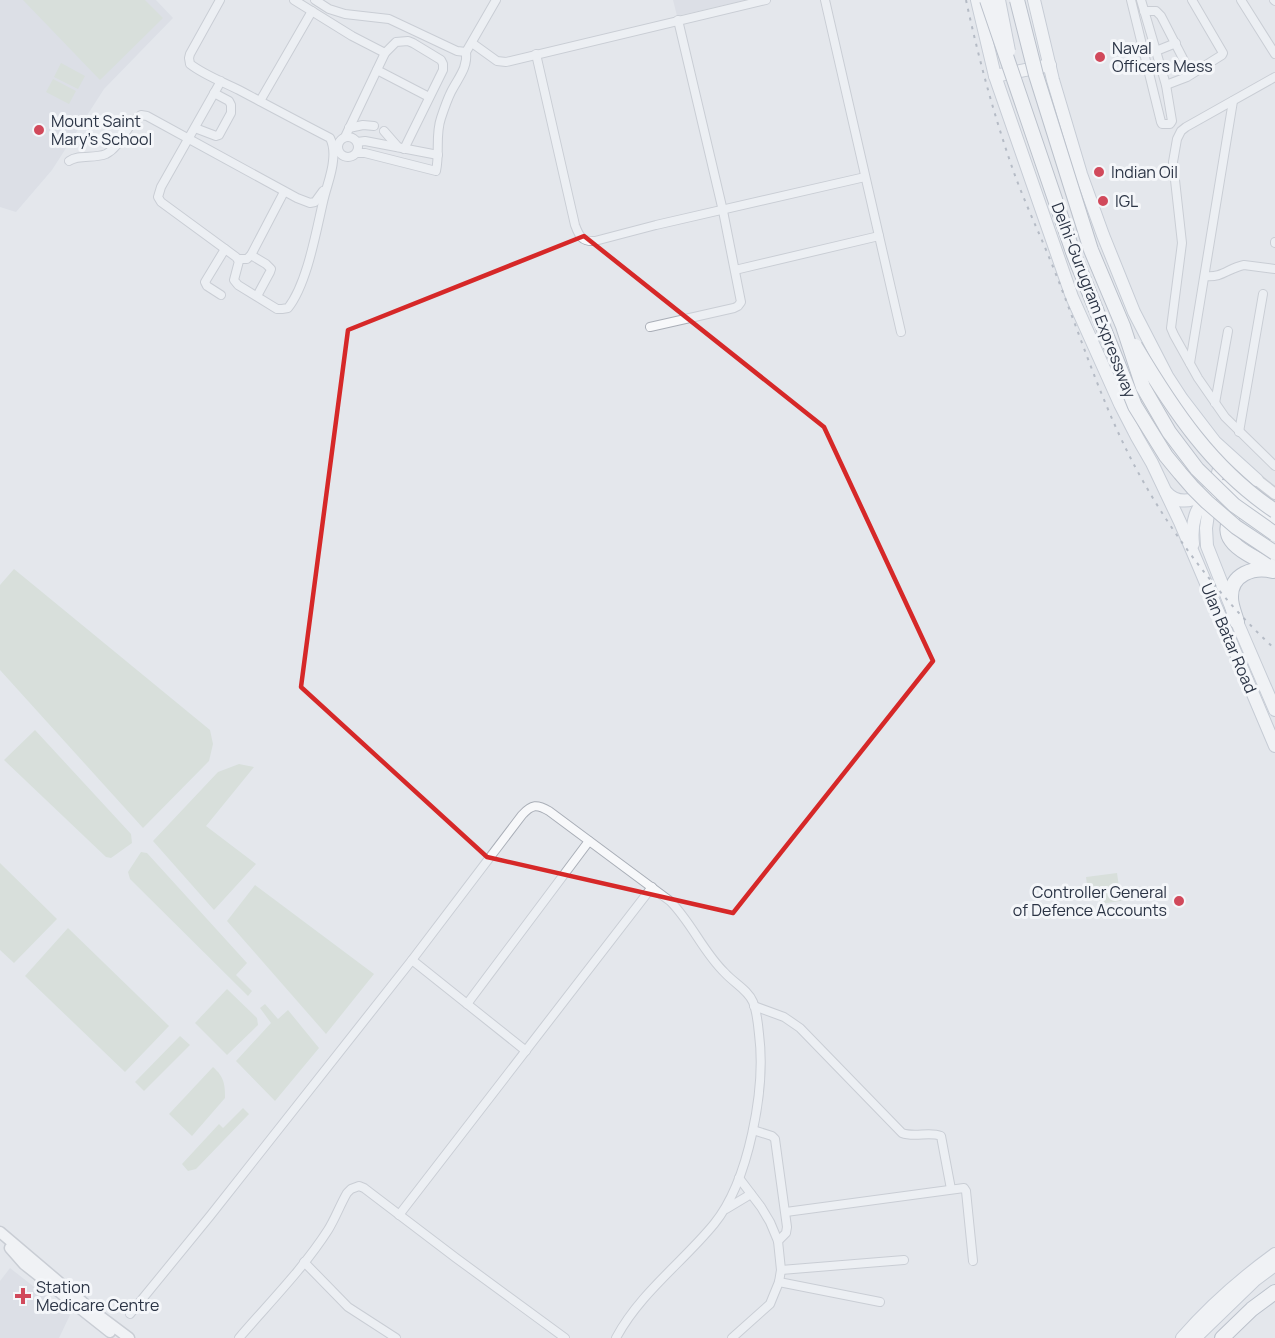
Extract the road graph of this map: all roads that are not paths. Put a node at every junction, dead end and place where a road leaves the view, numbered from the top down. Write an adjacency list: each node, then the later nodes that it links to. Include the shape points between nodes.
1 (220, 0): 31 (street, via 189,58 194,67)
2 (294, 0): 16 (street)
3 (315, 0): 22 (street, via 345,14 389,19)
4 (495, 0): 19 (street)
5 (766, 0): 18 (street)
6 (825, 0): 53 (street)
7 (976, 0): 29 (main road)
8 (987, 0): 33 (highway, Delhi-Gurugram Expressway, bridge)
9 (999, 0): 33 (main road, bridge)
10 (1017, 0): 67 (highway, Delhi-Gurugram Expressway, bridge, via 1090,250)
11 (1034, 0): 26 (main road)
12 (1131, 0): 38 (street, via 1161,122)
13 (1141, 0): 17 (street)
14 (1192, 0): 28 (street, via 1223,54)
15 (1241, 0): 25 (street)
16 (312, 11): 23 (street); 36 (street)
17 (1144, 11): 20 (street, via 1159,14); 21 (street)
18 (678, 20): 24 (street); 56 (street)
19 (472, 43): 22 (street); 24 (street, via 501,62)
20 (1176, 43): 21 (street); 28 (street)
21 (1156, 51): 32 (street)
22 (466, 52): 50 (street, via 465,67 438,128)
23 (386, 53): 27 (street); 35 (street, via 396,42 408,41 441,60 443,70)
24 (536, 54): 56 (street, via 575,225 583,239 595,241)
25 (1275, 54)
26 (1050, 65): 29 (main road); 71 (main road, via 1081,174 1134,312)
27 (377, 70): 35 (street); 41 (street)
28 (1191, 74): 32 (street)
29 (995, 76): 73 (main road, via 1072,297)
30 (1275, 77): 37 (street)
31 (221, 81): 34 (street); 36 (street)
32 (1166, 85): 38 (street, via 1172,121)
33 (1017, 91): 84 (highway, Delhi-Gurugram Expressway, bridge, via 1074,255 1144,423 1179,474 1207,502)
34 (214, 93): 40 (street); 40 (street, via 229,101 231,113 219,135)
35 (429, 97): 47 (street)
36 (260, 101): 45 (street)
37 (1233, 101): 43 (street); 63 (street)
38 (1169, 124): 43 (street)
39 (374, 126): 41 (street)
40 (195, 128): 44 (street)
41 (349, 128): 45 (street)
42 (384, 131): 47 (street)
43 (1181, 131): 72 (street, via 1173,162 1182,243 1171,328)
44 (189, 138): 51 (street, via 141,115 106,154 73,158); 55 (street); 58 (street, via 158,197)
45 (339, 140): 46 (street); 49 (street)
46 (357, 142): 47 (street); 48 (street)
47 (401, 148): 50 (street)
48 (357, 153): 49 (street, via 352,157); 50 (street, via 436,171)
49 (339, 154): 52 (street); 52 (street, via 339,165)
50 (438, 155)
51 (69, 162)
52 (331, 170): 54 (street)
53 (865, 177): 56 (street); 57 (street)
54 (327, 186): 55 (street, via 310,203); 66 (street, via 295,299 282,309)
55 (284, 192): 59 (street)
56 (723, 211): 61 (street)
57 (879, 236): 61 (street); 70 (street)
58 (225, 249): 60 (street); 65 (street, via 205,282)
59 (251, 255): 60 (street); 66 (street, via 271,269)
60 (238, 259): 66 (street, via 235,283)
61 (735, 270): 68 (street, via 741,298 738,306)
62 (1275, 270): 63 (street, via 1239,265 1219,276)
63 (1204, 276): 72 (street)
64 (1263, 294): 75 (street)
65 (221, 296)
66 (257, 296)
67 (1123, 326): 82 (highway, bridge, via 1163,394 1190,430); 83 (highway, Delhi-Gurugram Expressway, bridge, via 1143,387 1182,450 1227,499)
68 (650, 327)
69 (1228, 331): 74 (street)
70 (901, 332)
71 (1150, 343): 73 (main road, via 1147,361 1132,374 1117,376); 76 (main road, via 1182,399)
72 (1190, 363): 74 (street)
73 (1102, 364): 79 (main road)
74 (1215, 403): 75 (street)
75 (1239, 432): 77 (street)
76 (1215, 442): 78 (main road); 79 (main road, via 1220,468 1214,483 1203,494 1191,501 1180,500)
77 (1275, 466)
78 (1257, 480): 80 (main road); 81 (street)
79 (1162, 487): 85 (main road)
80 (1217, 491): 82 (highway); 85 (main road, via 1200,504 1193,525); 87 (main road, Ulan Batar Road, via 1206,538)
81 (1275, 494)
82 (1271, 514): 86 (highway, via 1249,507 1238,509 1230,517 1227,531 1236,546)
83 (1275, 534)
84 (1275, 553)
85 (1197, 563): 89 (main road, Ulan Batar Road)
86 (1275, 570): 87 (highway, via 1252,570 1237,580 1231,597)
87 (1237, 622): 88 (main road, Ulan Batar Road)
88 (1275, 710)
89 (1275, 746)
90 (589, 841): 91 (street); 92 (street, via 543,808 532,806 526,810); 93 (street)
91 (652, 887): 94 (street, via 679,910 711,958 749,995); 95 (street)
92 (412, 960): 93 (street); 115 (street)
93 (467, 1004): 95 (street)
94 (754, 1006): 96 (street, via 762,1059); 98 (street, via 784,1017 800,1028 902,1133 941,1136)
95 (526, 1051): 102 (street)
96 (753, 1130): 97 (street); 101 (street, via 775,1139)
97 (739, 1178): 99 (street); 100 (street)
98 (951, 1189): 101 (street); 109 (street, via 966,1190)
99 (751, 1194): 100 (street); 105 (street, via 766,1214)
100 (724, 1210): 121 (street, via 635,1309)
101 (786, 1212): 105 (street, via 787,1230)
102 (399, 1215): 108 (street, via 363,1188 355,1187 347,1193 327,1231); 120 (street)
103 (0, 1232): 117 (street)
104 (0, 1240): 116 (street)
105 (778, 1241): 111 (street)
106 (1275, 1254): 123 (main road)
107 (904, 1260): 111 (street)
108 (304, 1262): 118 (street); 119 (street, via 348,1307)
109 (973, 1262)
110 (1275, 1265): 124 (main road)
111 (781, 1270): 112 (street)
112 (779, 1282): 114 (street); 122 (street, via 770,1304)
113 (1275, 1292): 125 (highway)
114 (880, 1302)
115 (130, 1314)
116 (117, 1338)
117 (129, 1338)
118 (239, 1338)
119 (396, 1338)
120 (565, 1338)
121 (616, 1338)
122 (732, 1338)
123 (1182, 1338)
124 (1195, 1338)
125 (1222, 1338)

